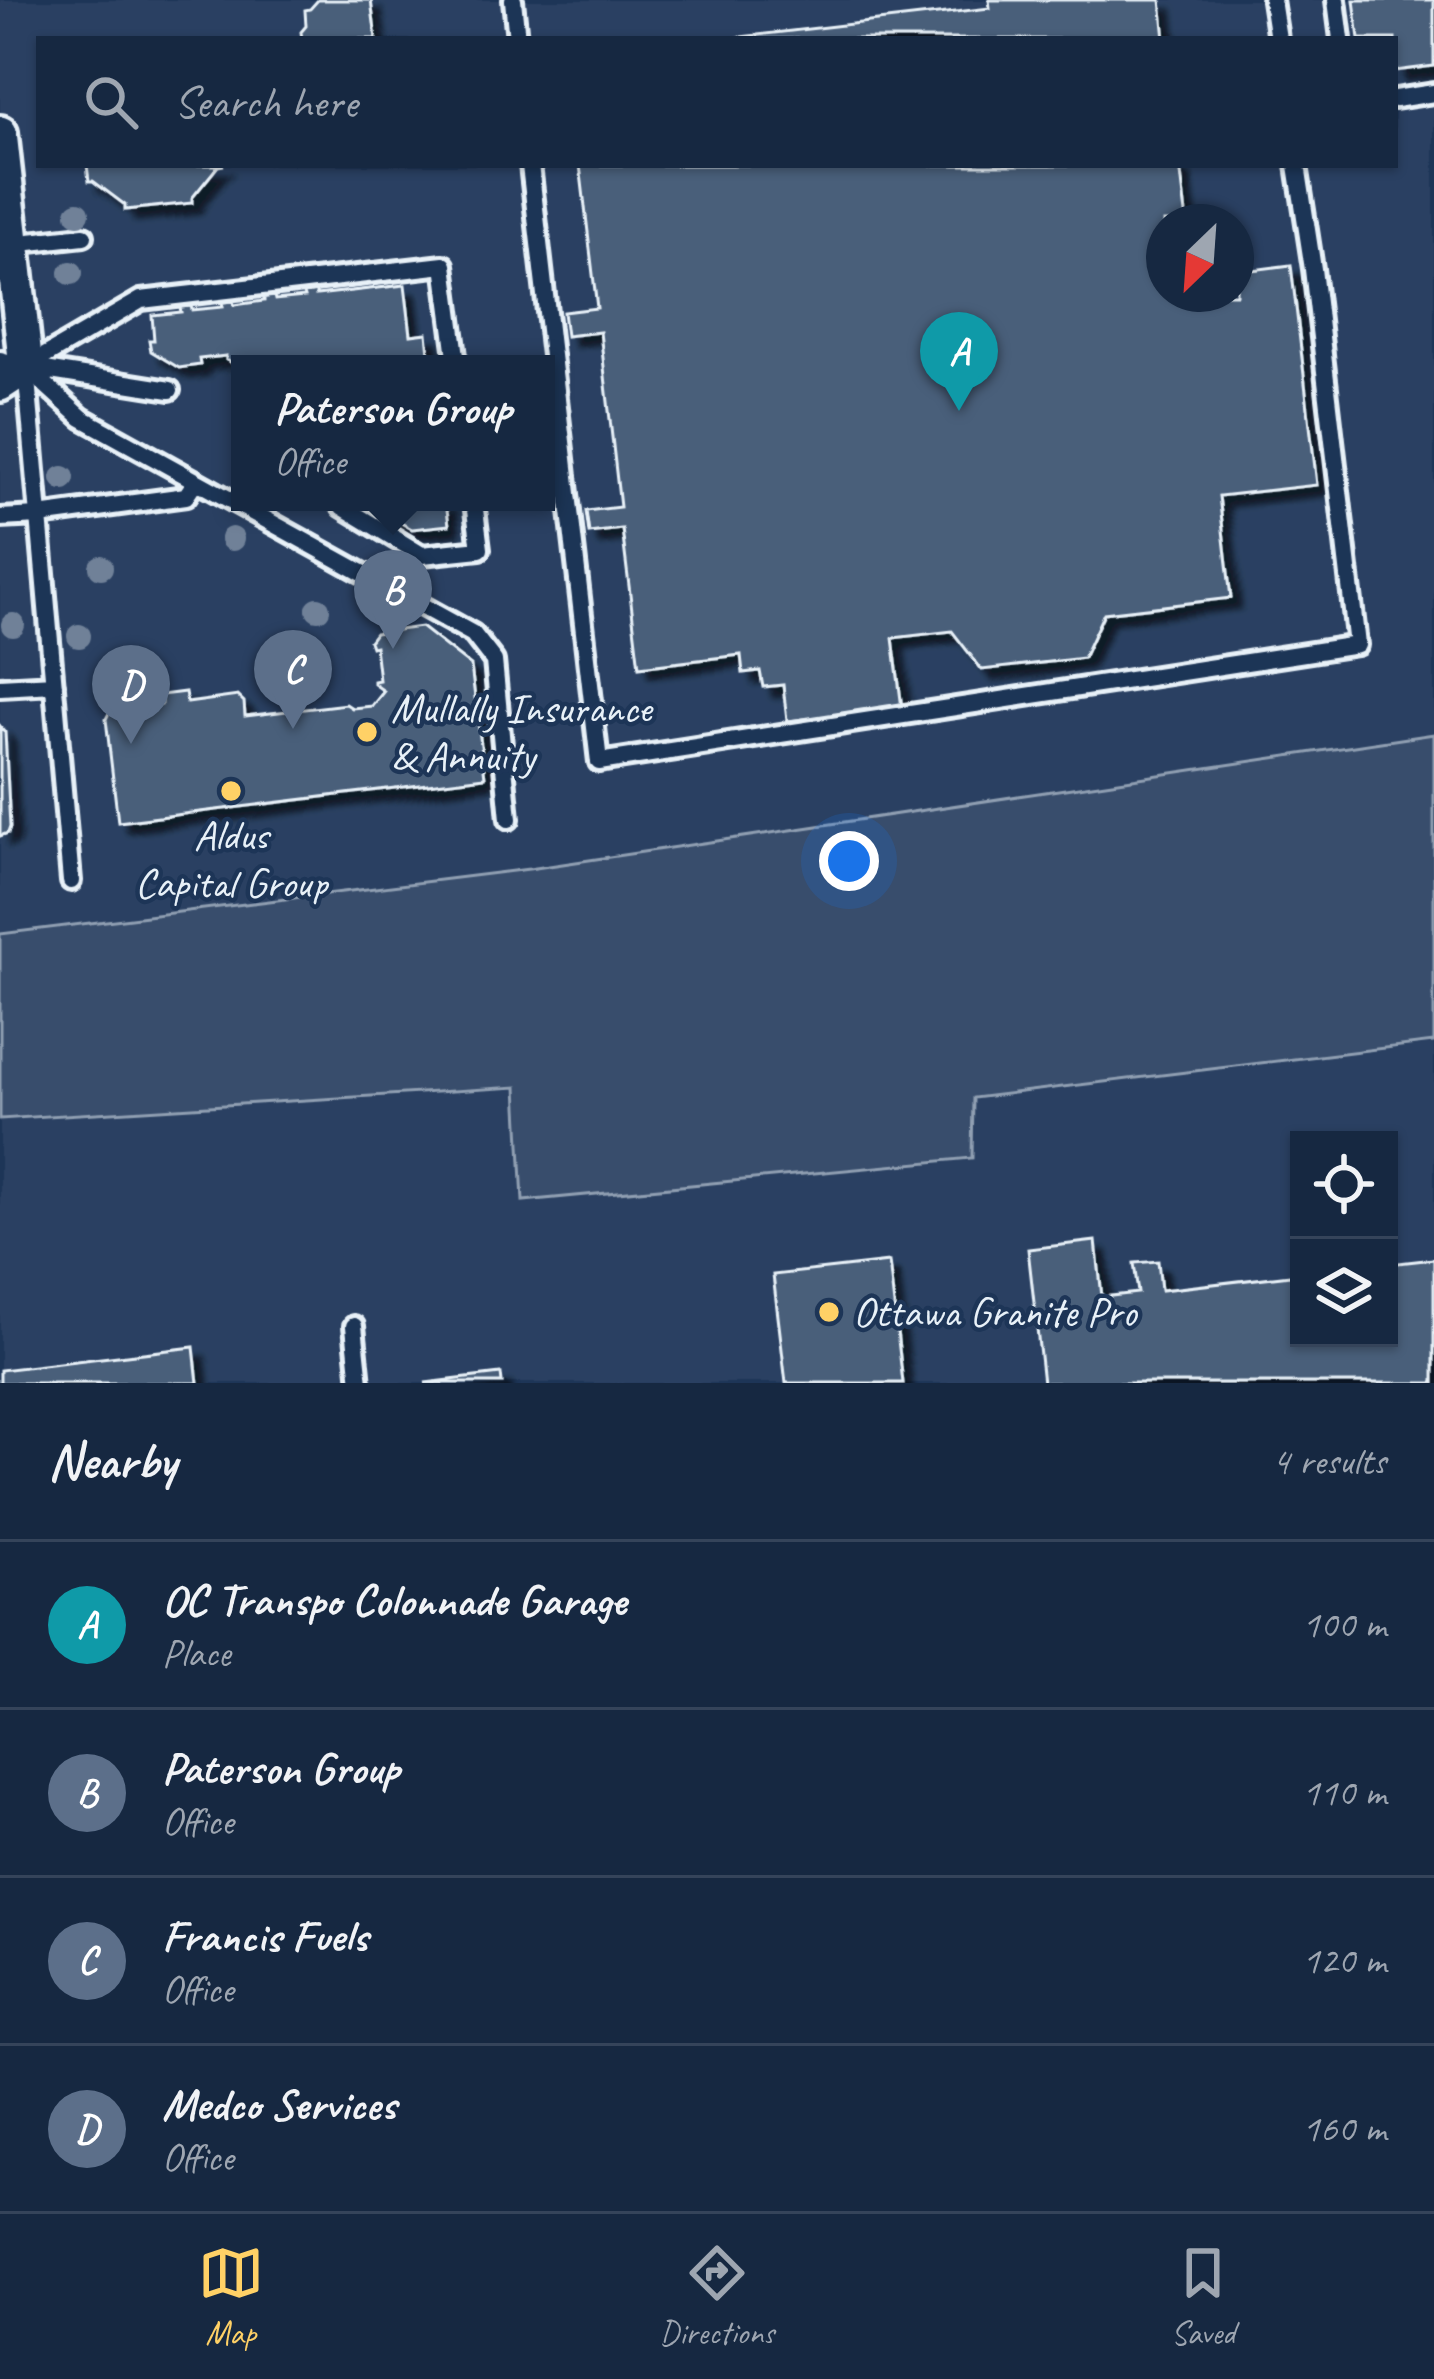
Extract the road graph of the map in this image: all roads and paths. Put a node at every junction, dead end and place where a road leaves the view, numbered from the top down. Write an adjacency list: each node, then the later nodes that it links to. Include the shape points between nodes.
1 (513, 0): 4 (lane)
2 (1272, 0): 5 (lane)
3 (1336, 0): 6 (lane)
4 (517, 36)
5 (1278, 36)
6 (1341, 36)
7 (1434, 93): 8 (lane)
8 (1398, 99)
9 (0, 133): 13 (street)
10 (530, 168): 15 (lane)
11 (1297, 168): 17 (lane, via 1357,645 599,762)
12 (84, 236): 13 (lane)
13 (13, 244): 16 (street)
14 (456, 355): 16 (lane, via 444,265 141,300)
15 (552, 355)
16 (9, 370): 18 (lane); 19 (lane); 24 (lane)
17 (555, 381)
18 (170, 389)
19 (196, 481): 20 (lane); 24 (lane, via 186,496)
20 (231, 500)
21 (250, 511): 28 (lane, via 473,634 494,661)
22 (350, 511): 23 (lane, via 422,555 480,549)
23 (475, 511)
24 (39, 516): 25 (lane); 26 (lane)
25 (0, 518)
26 (54, 684): 27 (lane); 29 (lane)
27 (0, 687)
28 (509, 820)
29 (71, 881)
30 (355, 1325): 31 (lane)
31 (360, 1383)

